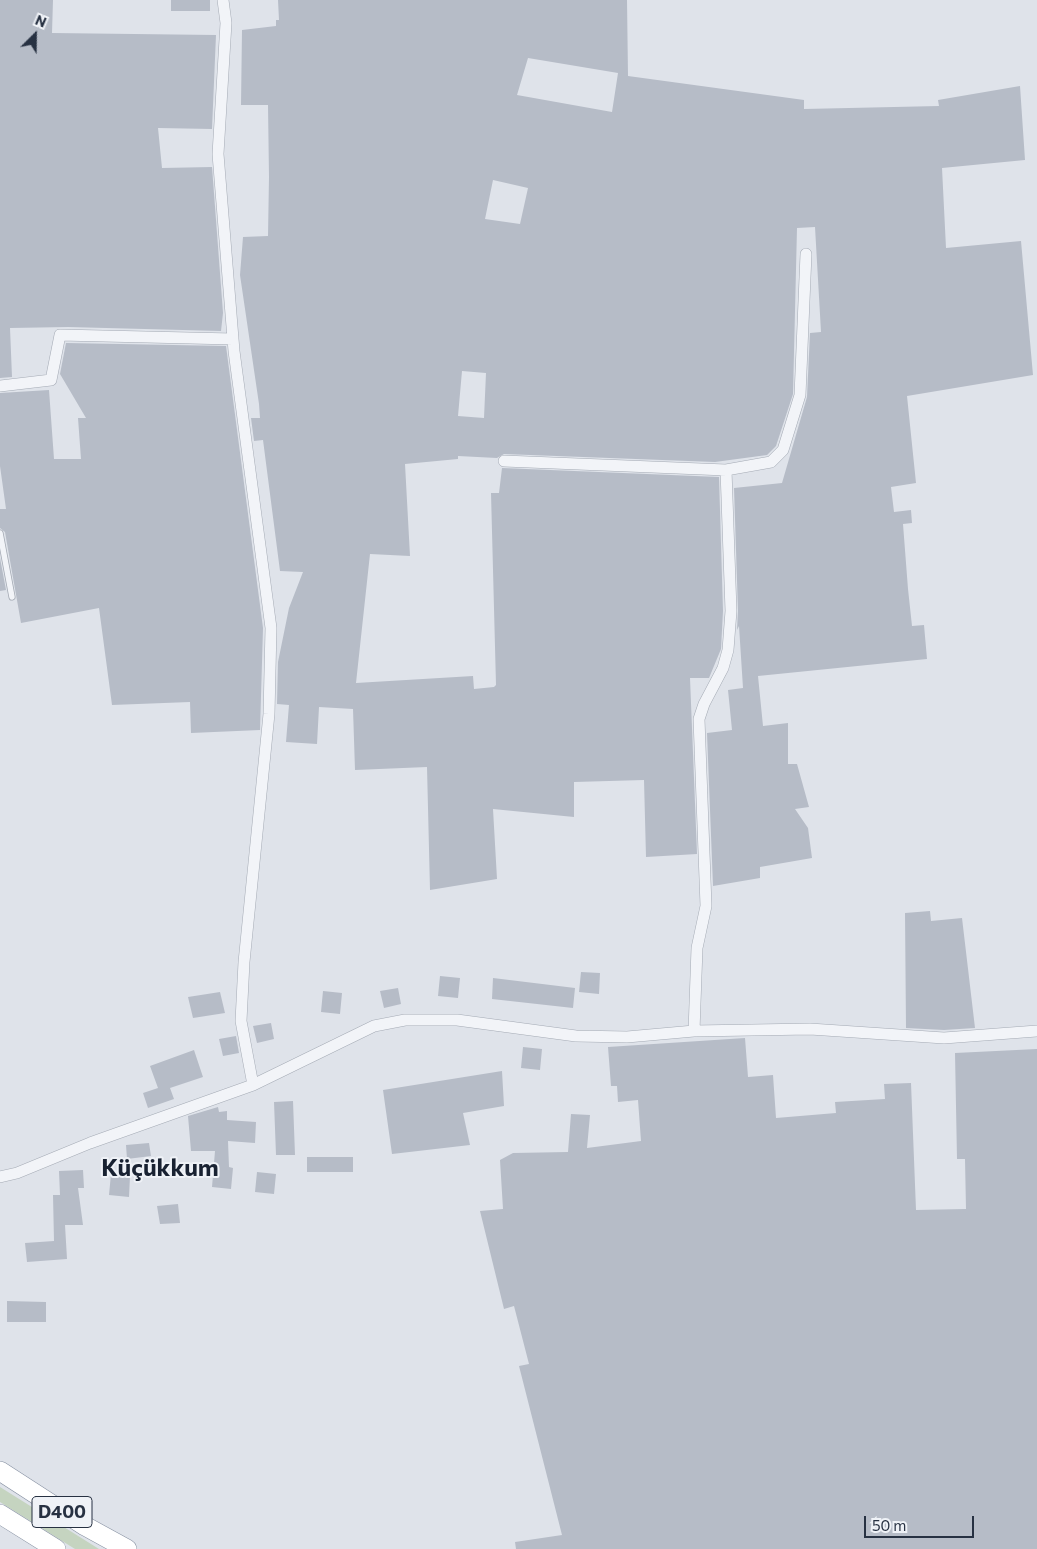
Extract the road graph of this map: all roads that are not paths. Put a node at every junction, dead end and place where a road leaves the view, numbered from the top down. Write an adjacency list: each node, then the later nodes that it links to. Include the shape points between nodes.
1 (223, 0): 3 (street, via 226,23 218,154)
2 (806, 254): 6 (street, via 800,395 783,450 771,462)
3 (233, 339): 4 (street, via 60,335 51,380); 11 (street, via 271,628 269,714 241,1021)
4 (0, 386)
5 (504, 460): 6 (street)
6 (726, 470): 9 (street, via 731,611 723,668 699,720 706,906 697,948)
7 (0, 533): 8 (lane)
8 (12, 596)
9 (694, 1031): 10 (street, via 810,1029 944,1038); 11 (street, via 627,1037 576,1036 457,1020 405,1020 374,1026)
10 (1037, 1031)
11 (253, 1085): 12 (street)
12 (0, 1178)
13 (0, 1471): 16 (highway, D400)
14 (0, 1514): 15 (highway, D400)
15 (56, 1549)
16 (127, 1549)

